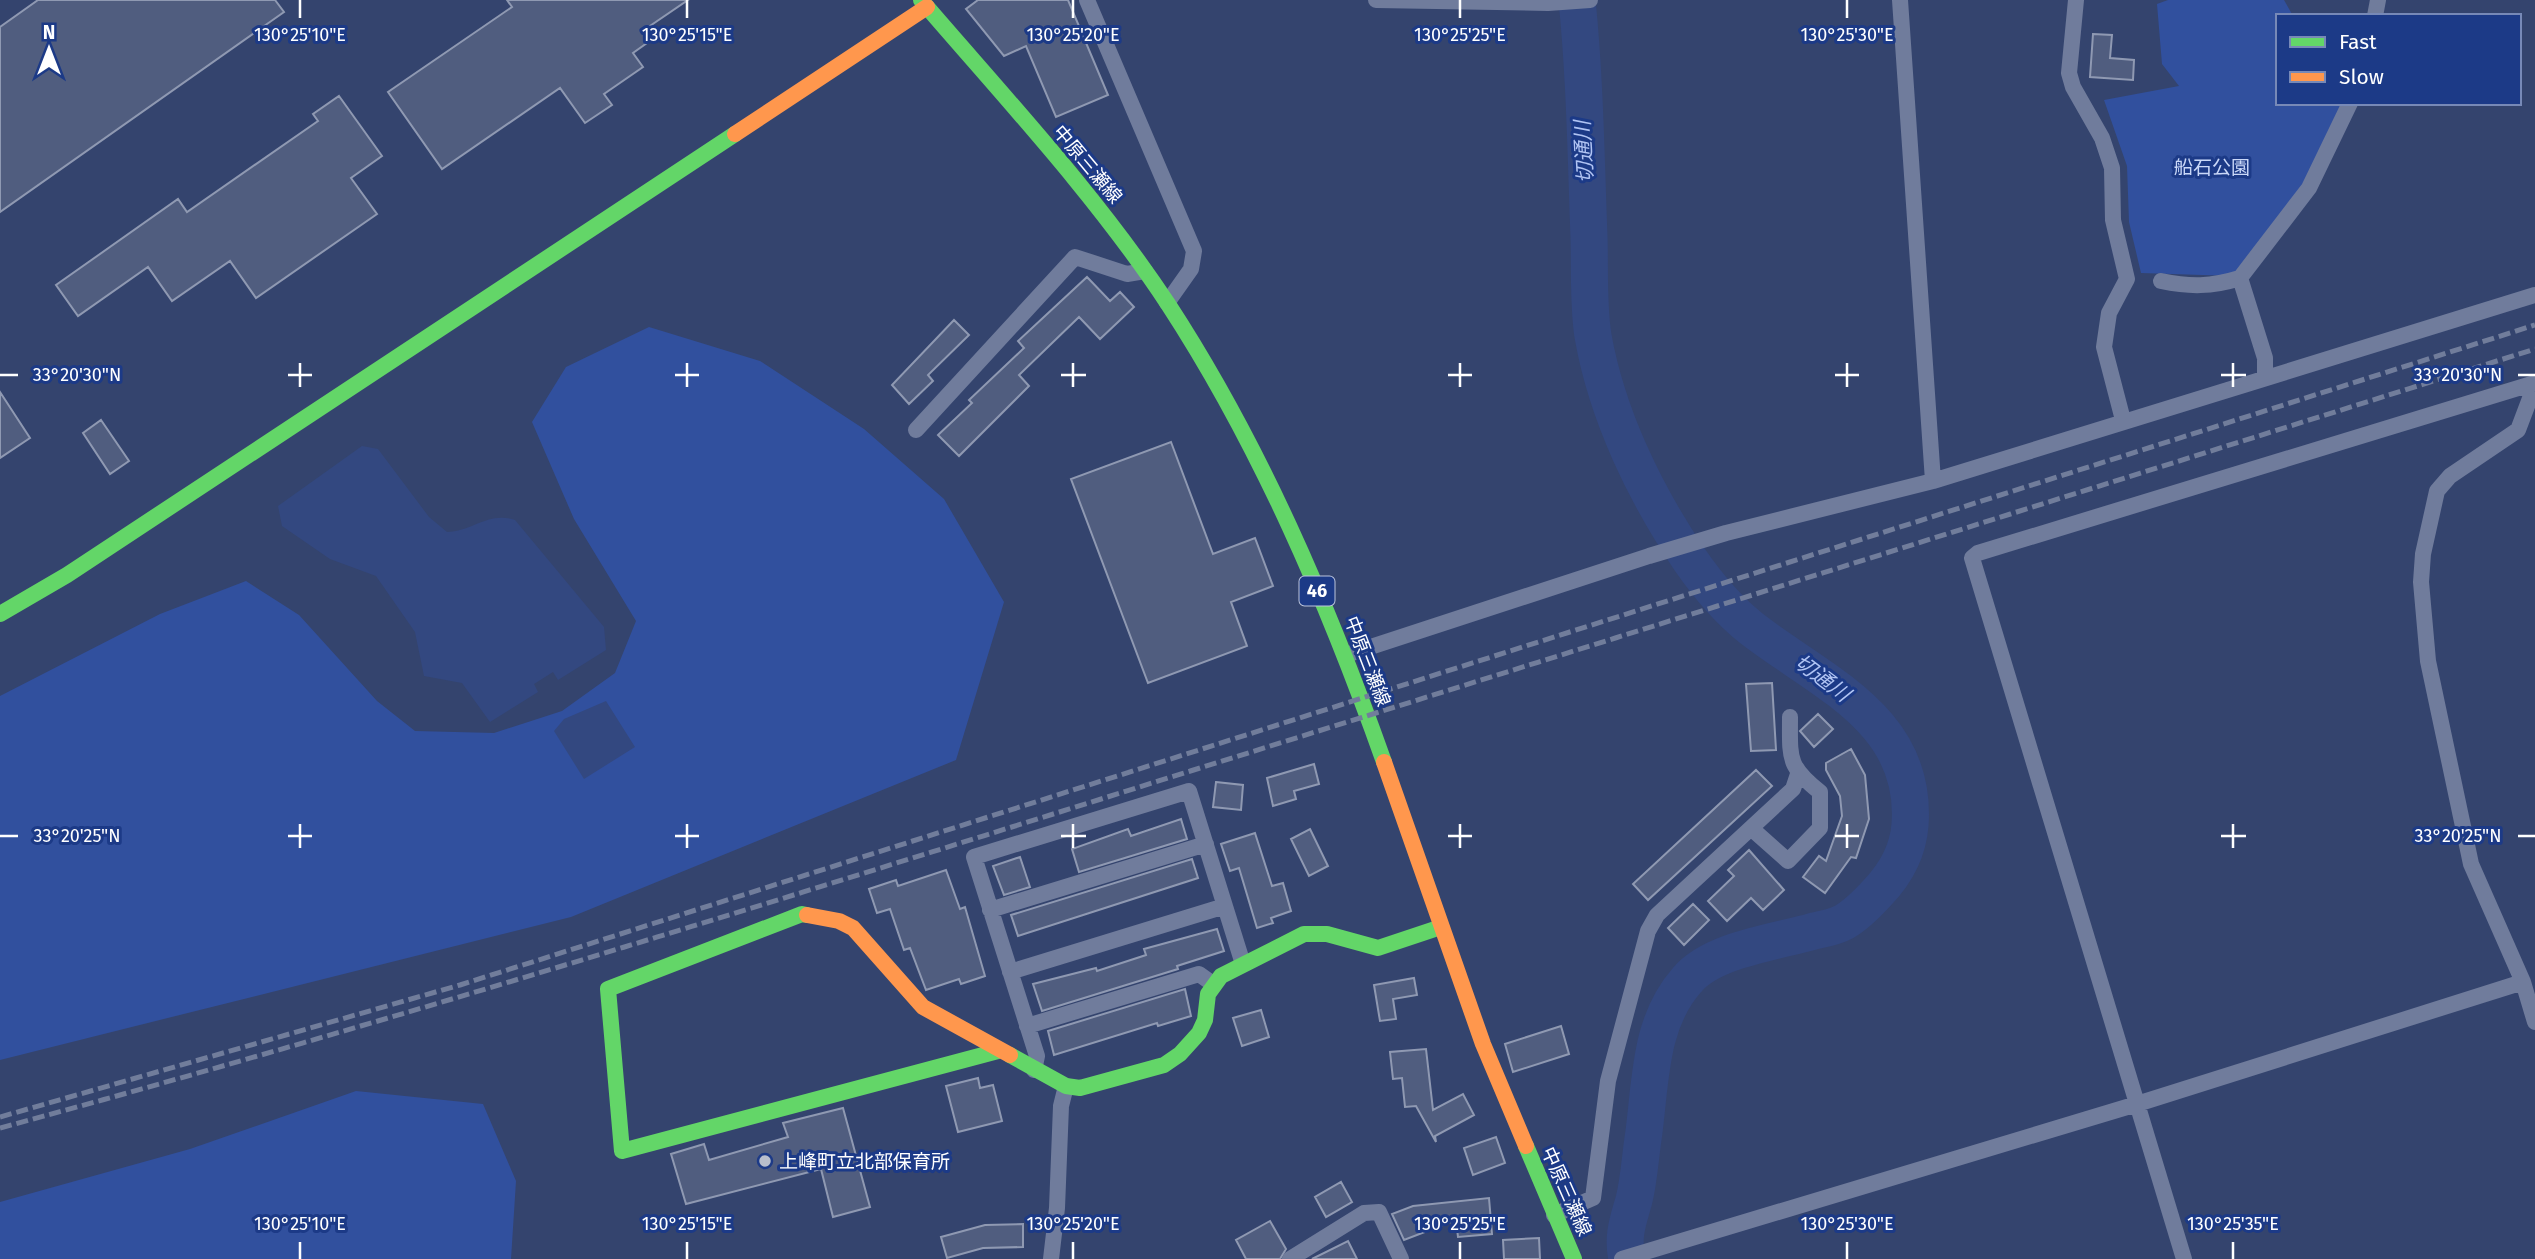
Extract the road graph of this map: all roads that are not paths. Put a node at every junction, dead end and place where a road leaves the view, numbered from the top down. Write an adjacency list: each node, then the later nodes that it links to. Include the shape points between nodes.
1 (1087, 0): 2 (street); 14 (street, via 1194,251 1191,269)
2 (1094, 0)
3 (1376, 0): 7 (street)
4 (1590, 0): 7 (street)
5 (1900, 0): 19 (street)
6 (2076, 0): 17 (street, via 2069,73 2112,168 2113,220 2127,279 2109,313 2104,347)
7 (1548, 2)
8 (924, 4): 10 (street, 中原三瀬線 / 46, via 1095,201); 20 (street, via 68,575)
9 (2349, 105): 11 (street, via 2309,188)
10 (1145, 271): 14 (street, 中原三瀬線 / 46); 18 (street, via 1127,274 1075,257)
11 (2240, 278): 12 (street, via 2204,287); 15 (street, via 2265,358)
12 (2161, 281)
13 (2535, 295): 15 (street)
14 (1167, 303): 21 (street, 中原三瀬線 / 46, via 1213,377 1285,519)
15 (2265, 377): 17 (street)
16 (2535, 384): 31 (street, via 2518,430 2450,476 2437,491 2421,582 2428,661 2471,864); 38 (street, via 1972,558)
17 (2123, 420): 19 (street)
18 (916, 430)
19 (1933, 481): 21 (street, via 1726,533)
20 (0, 614)
21 (1346, 655): 28 (street, 中原三瀬線 / 46)
22 (1790, 717): 23 (street, via 1790,753)
23 (1798, 774): 24 (street, via 1793,789); 24 (street, via 1820,792 1820,828 1788,861)
24 (1752, 829): 39 (street, via 1657,915 1648,931 1608,1080 1593,1198)
25 (1206, 844): 26 (street); 27 (street); 27 (street, via 1189,791 974,857)
26 (1225, 906): 29 (street); 30 (street)
27 (990, 910): 30 (street)
28 (1441, 927): 29 (street, via 1378,948 1315,932); 39 (street, 中原三瀬線 / 46, via 1483,1044)
29 (1243, 964): 32 (street)
30 (1010, 972): 34 (street)
31 (2523, 982): 33 (street); 38 (street)
32 (1213, 984): 34 (street, via 1199,974); 37 (street, via 1199,1033 1180,1054 1164,1065 1080,1088)
33 (2535, 1022)
34 (1027, 1026): 36 (street, via 1037,1056)
35 (999, 1051): 35 (street, via 622,1151 608,989 802,914 853,928 923,1007); 36 (street)
36 (1034, 1070): 37 (street)
37 (1066, 1086): 41 (street)
38 (2137, 1104): 40 (street); 47 (street)
39 (1554, 1214): 44 (street, 中原三瀬線 / 46)
40 (1664, 1246): 45 (street); 46 (street)
41 (1051, 1259)
42 (1290, 1259): 43 (street, via 1364,1213 1379,1212)
43 (1401, 1259)
44 (1574, 1259)
45 (1622, 1259)
46 (1676, 1259)
47 (2184, 1259)

